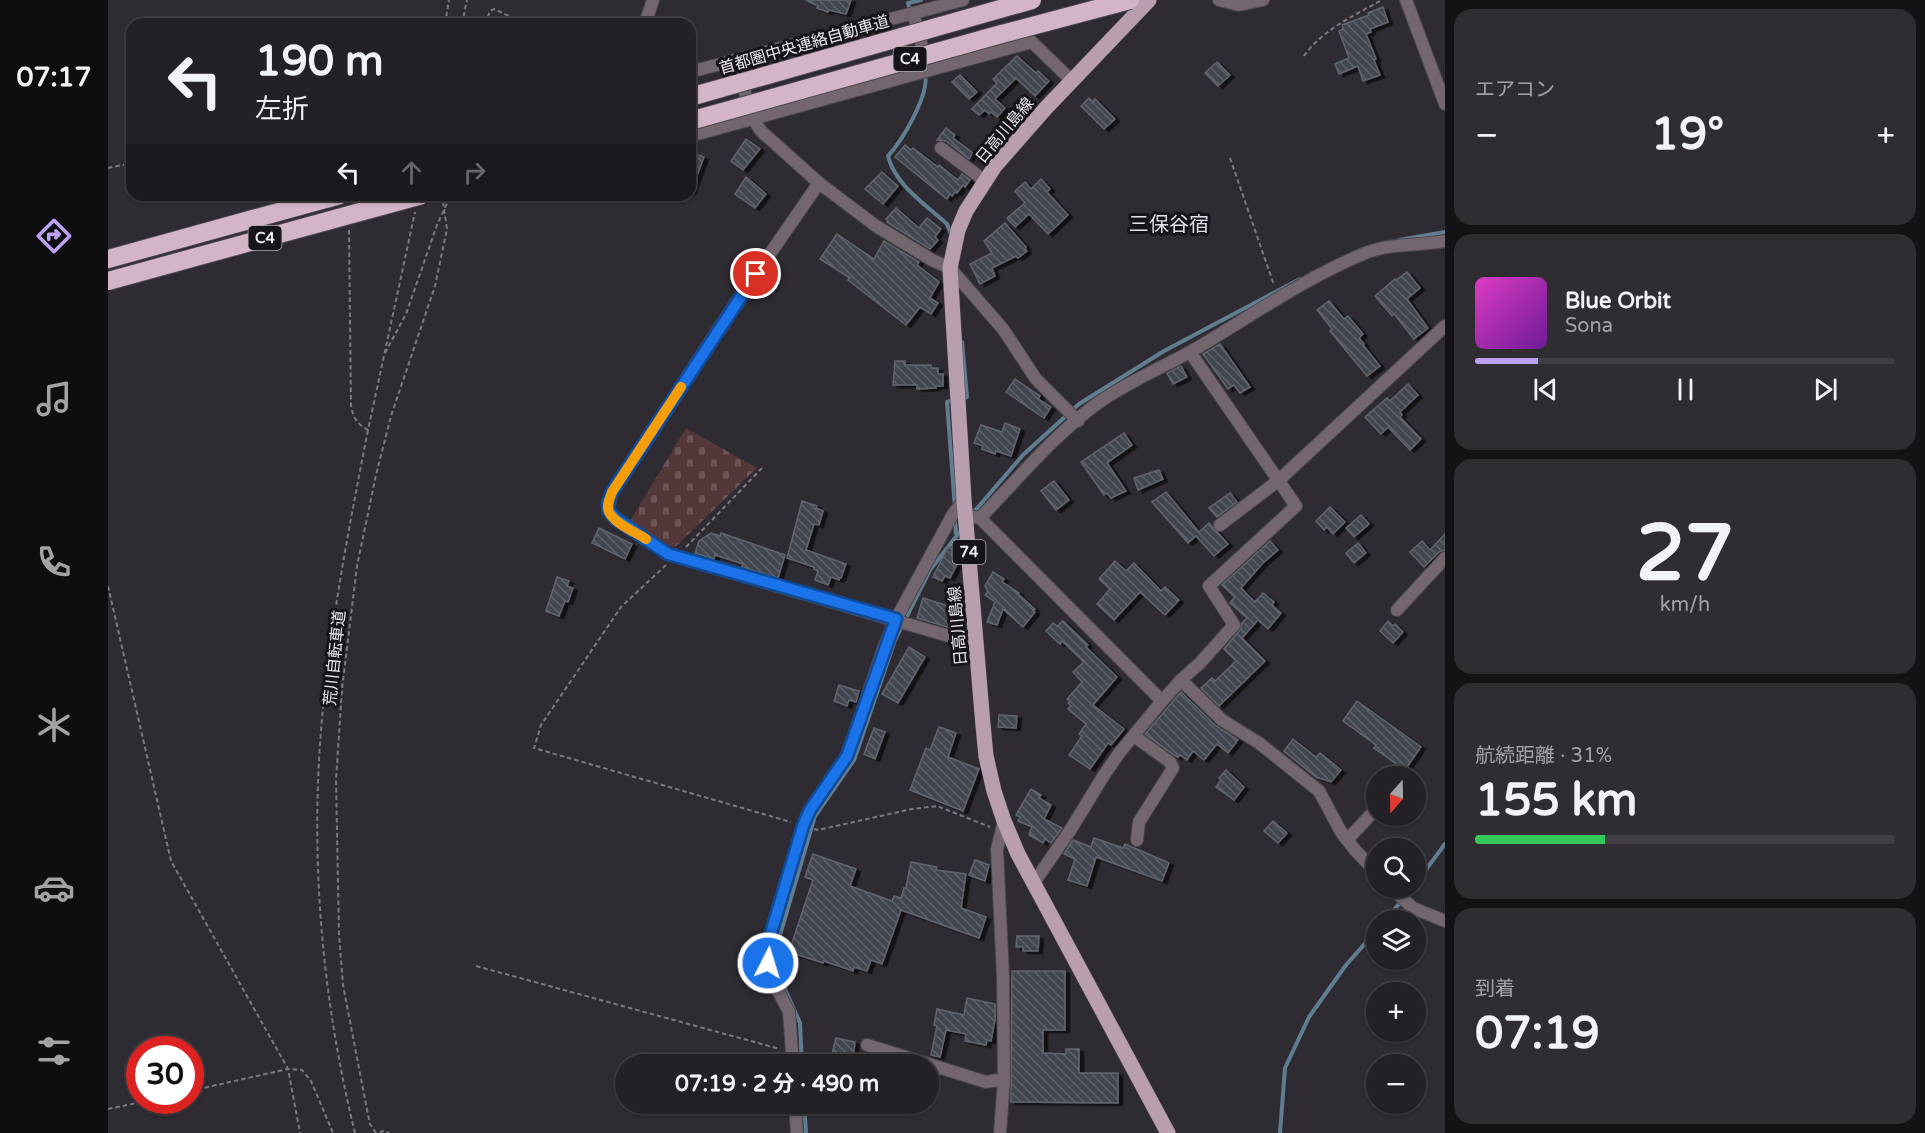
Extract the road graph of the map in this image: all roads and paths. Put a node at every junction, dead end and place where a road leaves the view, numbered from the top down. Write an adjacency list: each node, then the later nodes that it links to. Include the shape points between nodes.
1 (449, 0): 14 (path)
2 (466, 0): 15 (path)
3 (653, 0): 18 (street)
4 (963, 0): 13 (street)
5 (1021, 0): 19 (street)
6 (1032, 0): 25 (highway, 首都圏中央連絡自動車道 / C4, bridge)
7 (1130, 0): 27 (highway, C4, bridge)
8 (1149, 0): 24 (main road, 日高川島線 / 74)
9 (1219, 0): 10 (street, via 1239,5)
10 (1263, 0)
11 (1382, 0): 20 (path, via 1340,23)
12 (1406, 0): 26 (street)
13 (914, 13): 21 (street); 23 (street)
14 (446, 18)
15 (463, 18)
16 (487, 18): 17 (path, via 494,9)
17 (513, 18)
18 (647, 18)
19 (1032, 42): 23 (street); 24 (street)
20 (1304, 56)
21 (735, 60): 22 (street); 28 (street)
22 (696, 70)
23 (928, 71): 28 (street)
24 (1071, 80): 34 (main road, 日高川島線 / 74)
25 (696, 95)
26 (1445, 104)
27 (696, 119)
28 (753, 119): 29 (street); 35 (street, via 761,131)
29 (696, 134)
30 (941, 148): 34 (street)
31 (1230, 158): 47 (path)
32 (126, 164): 33 (path)
33 (108, 168)
34 (985, 181): 45 (main road, 日高川島線 / 74, via 962,220)
35 (819, 183): 45 (street, via 876,226); 57 (street, via 612,492 609,511 616,519)
36 (318, 201): 44 (highway, C4)
37 (415, 201): 46 (highway, C4, bridge)
38 (419, 201): 50 (path)
39 (443, 201): 41 (path, 荒川自転車道)
40 (449, 201): 41 (path)
41 (444, 212): 50 (path, via 406,314); 88 (path, 荒川自転車道, via 447,229 435,286 391,416 367,512 340,712 336,826 343,985 370,1124)
42 (350, 223): 52 (path, via 351,405 353,416)
43 (1444, 243): 47 (street, via 1370,251)
44 (108, 258)
45 (950, 267): 51 (street, via 1003,329 1036,379); 55 (main road, 日高川島線 / 74)
46 (108, 280)
47 (1279, 300): 49 (street)
48 (1445, 326): 54 (street)
49 (1190, 352): 51 (street, via 1142,376); 54 (street)
50 (383, 355): 52 (path)
51 (1077, 421): 55 (street)
52 (368, 430): 87 (path, via 330,650 318,805 326,981 342,1082)
53 (763, 467): 57 (path)
54 (1279, 480): 56 (street); 63 (street, via 1296,506 1209,586 1234,625)
55 (970, 511): 61 (street, via 952,514); 62 (main road, 日高川島線 / 74); 64 (street)
56 (1220, 525)
57 (676, 556): 61 (street); 67 (path, via 621,607 541,725 534,748)
58 (1445, 558): 60 (street)
59 (108, 586): 79 (path, via 171,861)
60 (1397, 610)
61 (896, 619): 62 (street); 67 (street, via 847,756)
62 (976, 644): 68 (main road, 日高川島線 / 74, via 986,756)
63 (1181, 680): 64 (street); 70 (street, via 1222,720 1259,743 1319,791)
64 (1162, 700): 65 (street)
65 (1134, 736): 69 (street, via 1173,768 1139,822); 72 (street)
66 (1366, 820): 70 (street)
67 (803, 826): 68 (path, via 818,830 937,806); 77 (street, via 769,951 771,974 789,1012)
68 (1002, 826): 72 (main road, 日高川島線 / 74); 80 (street, via 997,849)
69 (1137, 840)
70 (1347, 840): 71 (street)
71 (1366, 861)
72 (1033, 884): 92 (main road, 日高川島線 / 74)
73 (1402, 898): 74 (street, via 1413,908)
74 (1445, 921)
75 (476, 966): 77 (path)
76 (867, 1045): 80 (street, via 986,1082)
77 (792, 1050): 78 (street)
78 (792, 1054)
79 (288, 1069): 81 (path); 85 (path); 86 (path, via 302,1070 311,1081)
80 (1004, 1079): 91 (street)
81 (204, 1088)
82 (126, 1106): 83 (path)
83 (108, 1110)
84 (796, 1114): 90 (street)
85 (300, 1133)
86 (333, 1133)
87 (355, 1133)
88 (378, 1133): 89 (path)
89 (389, 1133)
90 (797, 1133)
91 (1000, 1133)
92 (1168, 1133)

